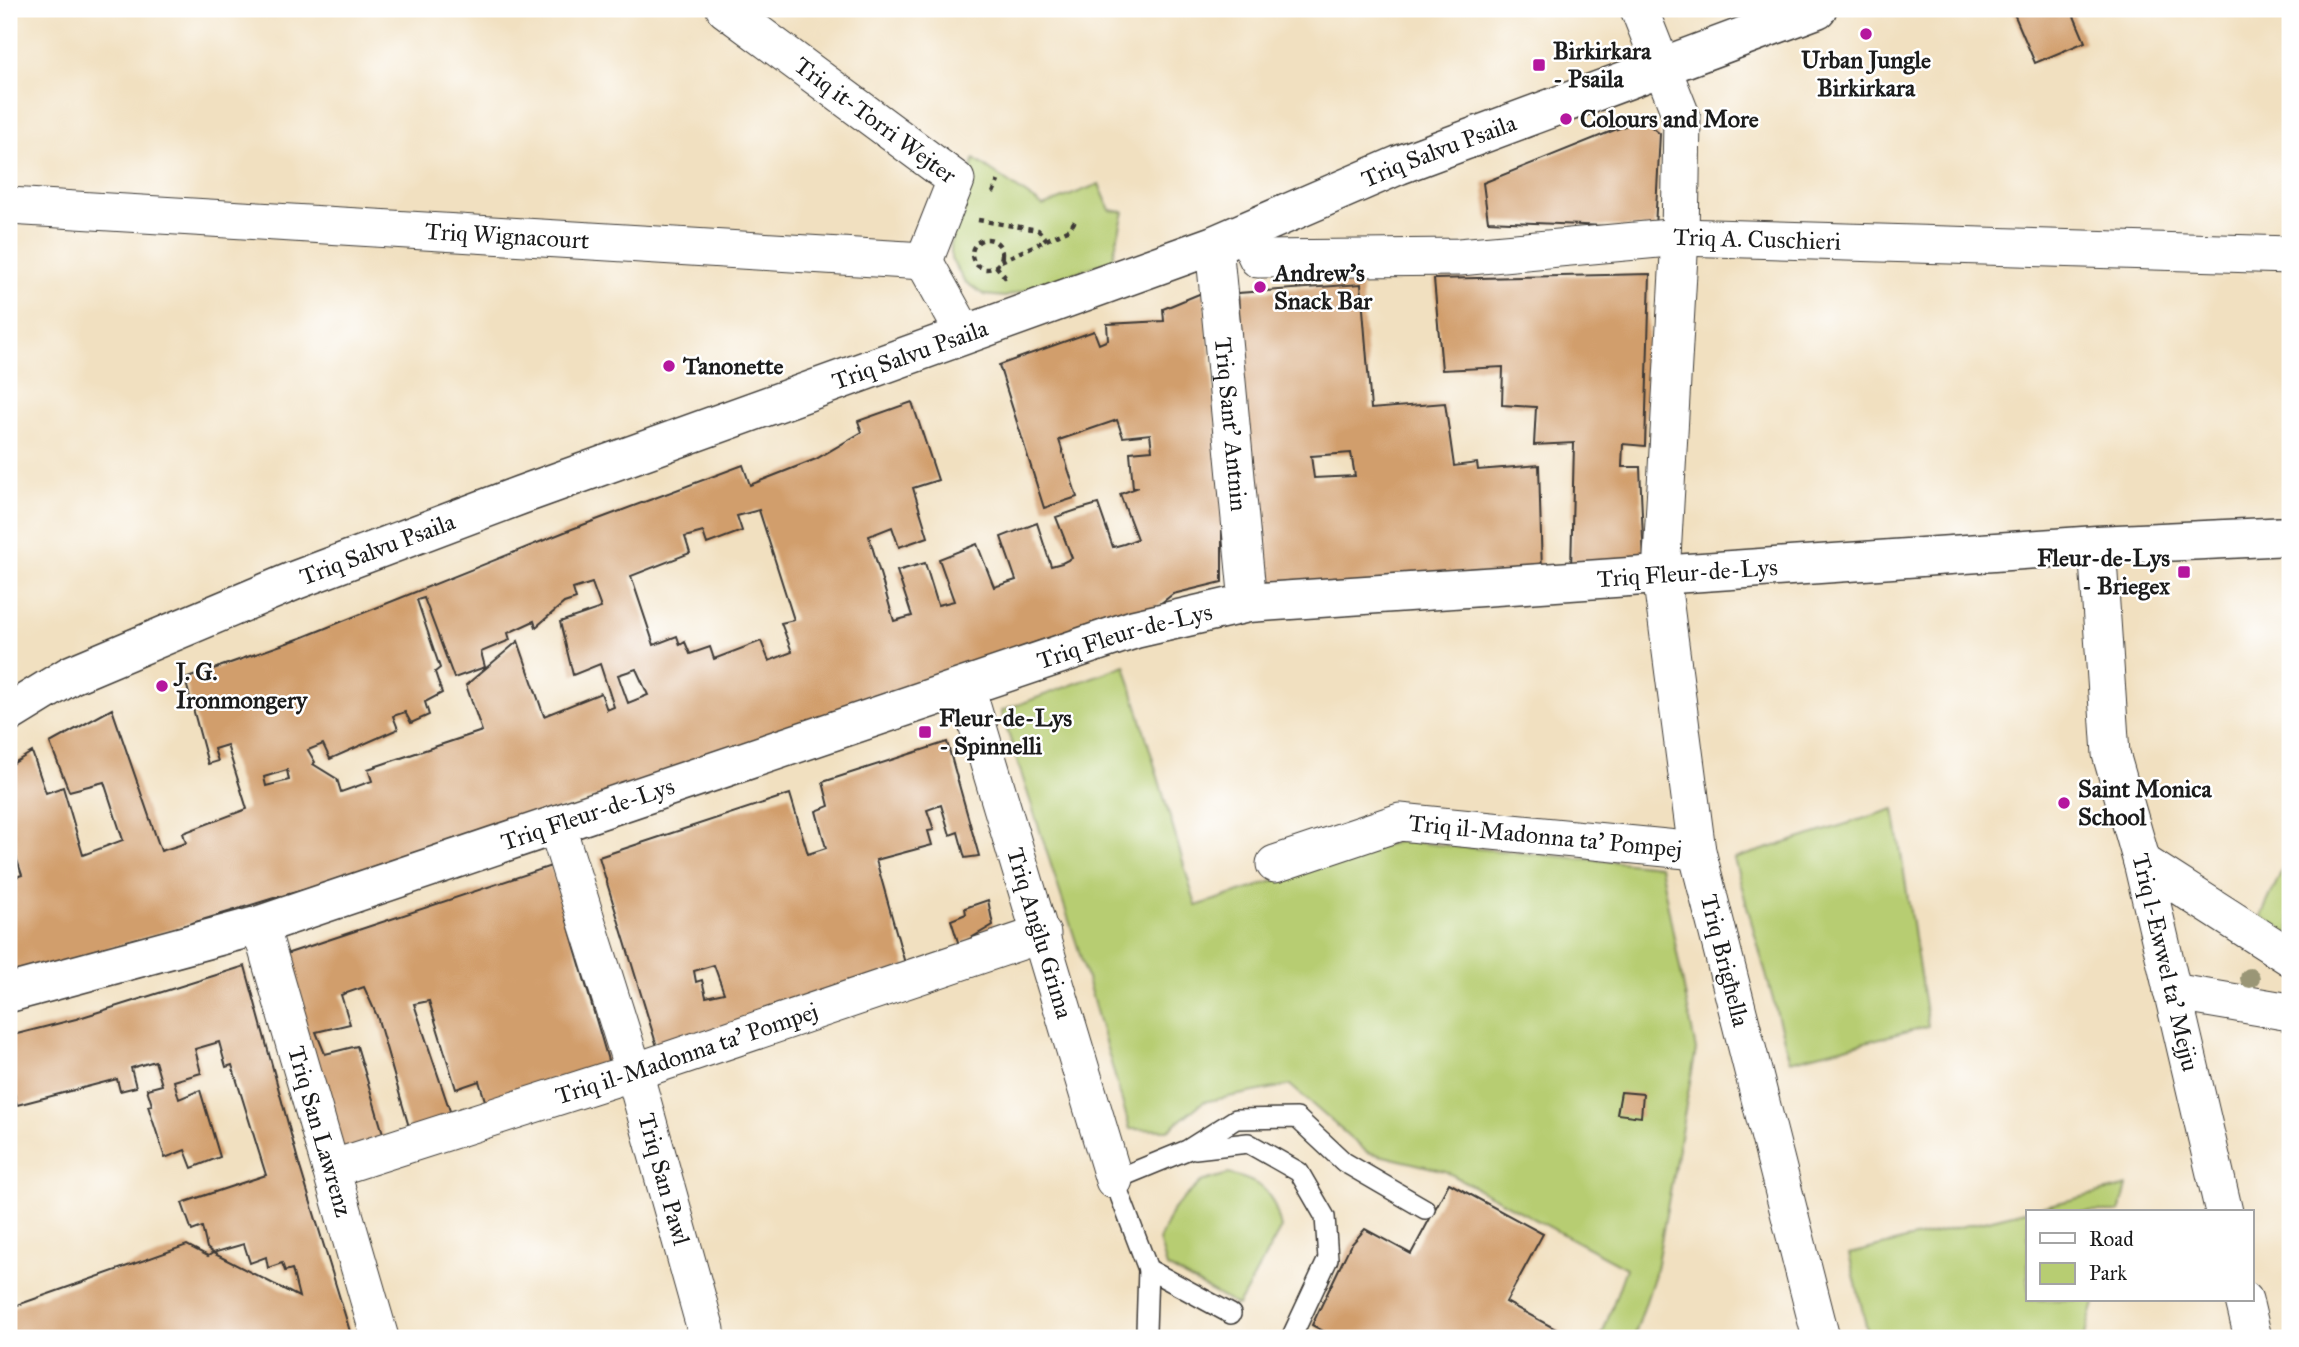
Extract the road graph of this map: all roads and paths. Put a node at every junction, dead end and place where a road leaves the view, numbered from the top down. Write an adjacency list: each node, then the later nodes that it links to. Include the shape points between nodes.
1 (725, 9): 12 (street, Triq it-Torri Wejter, via 956,180)
2 (1639, 9): 4 (street, Triq Brigħella)
3 (1817, 9): 4 (main road, Triq Salvu Psaila)
4 (1664, 66): 8 (street, Triq Brigħella, via 1682,118); 9 (main road, Triq Salvu Psaila, via 1399,165)
5 (9, 206): 12 (street, Triq Wignacourt)
6 (1077, 217): 10 (path, via 1070,229)
7 (969, 222): 10 (path, via 1038,230)
8 (1680, 237): 9 (street, Triq A. Cuschieri, via 1459,257 1258,260); 11 (street, Triq A. Cuschieri); 17 (street, Triq Brigħella)
9 (1229, 238): 14 (main road, Triq Salvu Psaila); 18 (street, Triq Sant' Antnin)
10 (1047, 240): 13 (path)
11 (2290, 255)
12 (924, 261): 14 (street)
13 (1000, 261): 13 (path, via 989,269 979,267 973,255 975,246 988,240 997,243)
14 (964, 333): 20 (main road, Triq Salvu Psaila, via 296,580 71,675)
15 (2290, 536): 16 (main road, Triq Fleur-de-Lys)
16 (2097, 545): 17 (main road, Triq Fleur-de-Lys); 23 (street, Triq l-Ewwel ta' Mejju, via 2111,754)
17 (1661, 575): 18 (main road, Triq Fleur-de-Lys); 22 (street, Triq Brigħella)
18 (1248, 604): 19 (main road, Triq Fleur-de-Lys, via 1135,629)
19 (967, 687): 21 (main road, Triq Fleur-de-Lys); 26 (street, Triq Anġlu Grima)
20 (9, 713)
21 (557, 827): 25 (main road, Triq Fleur-de-Lys); 31 (street, Triq San Pawl)
22 (1697, 851): 24 (street, Triq il-Madonna ta' Pompej, via 1400,822); 44 (street, Triq Brigħella)
23 (2142, 862): 27 (street); 28 (street, Triq l-Ewwel ta' Mejju)
24 (1275, 864)
25 (260, 925): 29 (main road, Triq Fleur-de-Lys); 33 (street, Triq San Lawrenz)
26 (1042, 934): 31 (street, Triq il-Madonna ta' Pompej); 34 (street, Triq Anġlu Grima)
27 (2290, 957)
28 (2172, 992): 30 (street); 36 (street, Triq l-Ewwel ta' Mejju)
29 (9, 993)
30 (2290, 1012)
31 (634, 1072): 33 (street, Triq il-Madonna ta' Pompej); 40 (street, Triq San Pawl)
32 (1187, 1150): 34 (lane); 35 (lane, via 1236,1119 1297,1118 1344,1162); 43 (lane, via 1248,1143 1299,1172 1325,1217 1328,1259)
33 (331, 1169): 41 (street, Triq San Lawrenz)
34 (1114, 1180): 37 (lane)
35 (1425, 1209)
36 (2224, 1210)
37 (1148, 1269): 39 (lane); 42 (lane)
38 (2244, 1302): 45 (street)
39 (1231, 1314)
40 (698, 1336)
41 (380, 1338)
42 (1142, 1338)
43 (1291, 1338)
44 (1821, 1338)
45 (2253, 1338)

